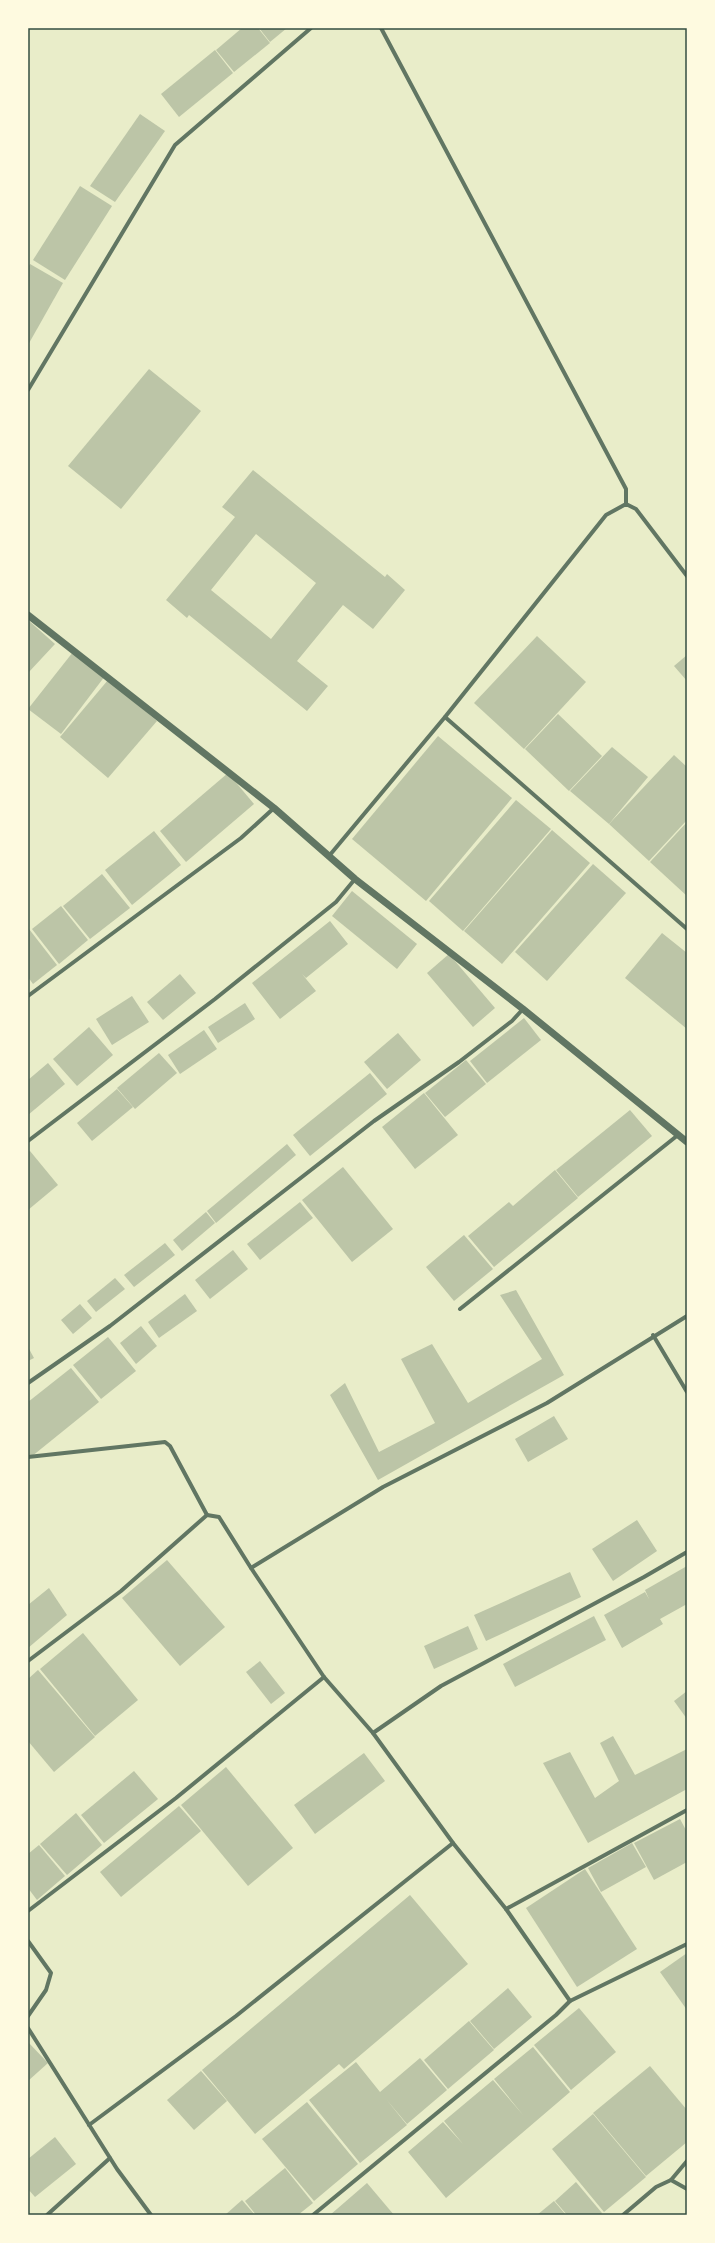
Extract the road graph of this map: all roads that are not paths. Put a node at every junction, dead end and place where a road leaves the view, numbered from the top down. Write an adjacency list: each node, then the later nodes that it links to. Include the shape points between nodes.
1 (311, 28): 3 (street, via 175,145)
2 (381, 28): 4 (street, via 626,489)
3 (28, 390)
4 (626, 504): 5 (street, via 636,509); 7 (street, via 606,516)
5 (687, 576)
6 (28, 615): 8 (street)
7 (445, 717): 9 (street); 11 (street)
8 (274, 808): 9 (street); 12 (street, via 241,838)
9 (329, 856): 10 (street)
10 (355, 879): 13 (street); 15 (street, via 336,902)
11 (687, 929)
12 (28, 996)
13 (523, 1009): 14 (street); 20 (street, via 512,1021 459,1062 374,1121 110,1326)
14 (678, 1135): 16 (street); 17 (street)
15 (28, 1141)
16 (687, 1142)
17 (460, 1309)
18 (687, 1316): 19 (street)
19 (653, 1335): 21 (street); 25 (street, via 547,1403 383,1487)
20 (28, 1383)
21 (687, 1392)
22 (28, 1457): 23 (street, via 165,1442 170,1446)
23 (207, 1515): 25 (street, via 219,1517); 26 (street, via 121,1591)
24 (687, 1552): 28 (street, via 441,1686)
25 (251, 1568): 27 (street)
26 (28, 1661)
27 (324, 1677): 28 (street); 32 (street, via 176,1798)
28 (373, 1733): 30 (street)
29 (687, 1810): 31 (street)
30 (453, 1843): 31 (street); 38 (street, via 236,2016)
31 (506, 1909): 35 (street)
32 (28, 1911)
33 (28, 1941): 36 (street, via 50,1973 46,1990)
34 (687, 1944): 35 (street)
35 (570, 2001): 45 (street, via 556,2016)
36 (28, 2016)
37 (28, 2028): 38 (street)
38 (89, 2125): 39 (street)
39 (110, 2158): 43 (street); 44 (street)
40 (687, 2161): 41 (street)
41 (671, 2180): 42 (street); 46 (street, via 656,2187)
42 (687, 2189)
43 (47, 2215)
44 (151, 2215)
45 (313, 2215)
46 (623, 2215)

